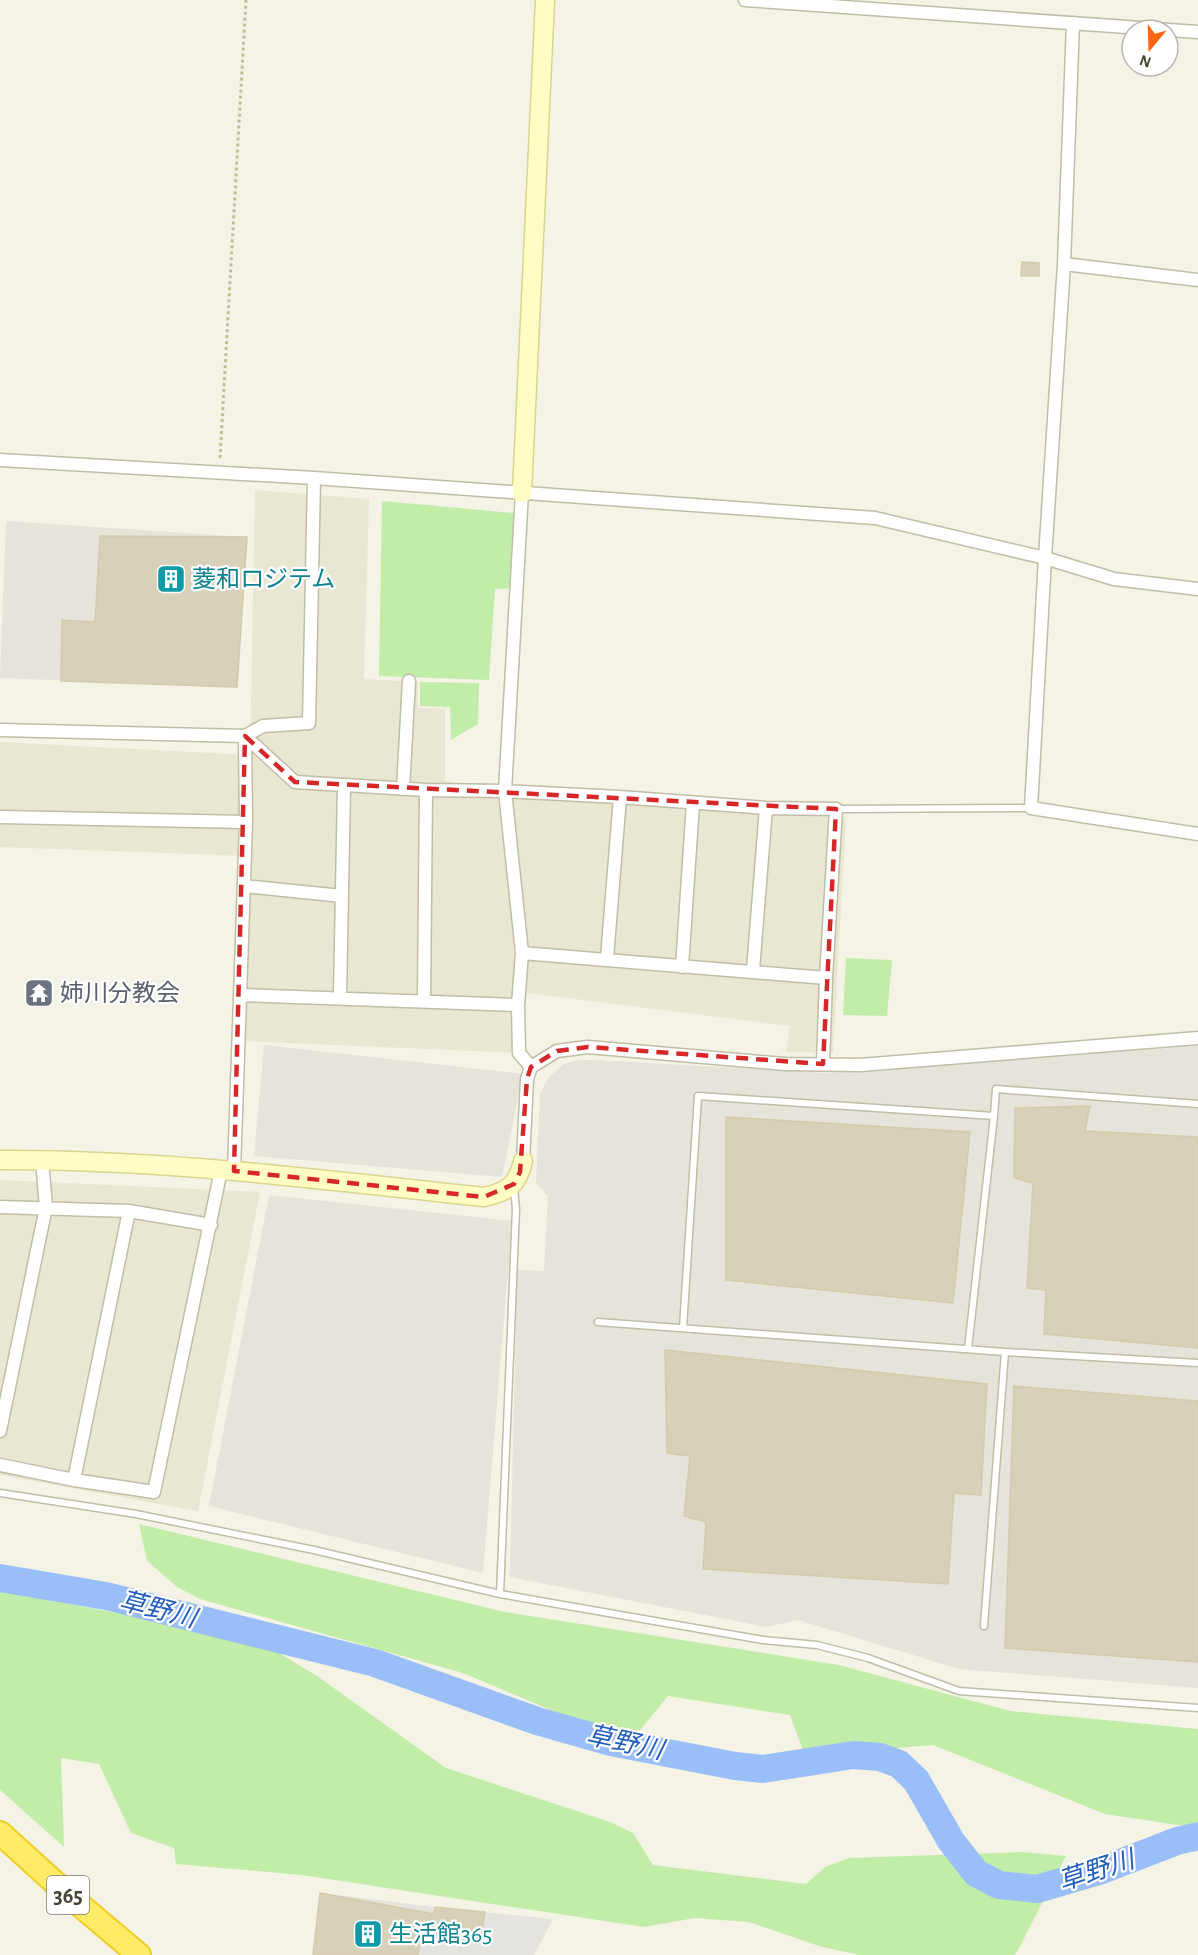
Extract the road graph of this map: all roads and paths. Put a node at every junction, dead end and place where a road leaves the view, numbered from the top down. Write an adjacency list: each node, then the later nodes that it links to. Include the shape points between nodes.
1 (246, 0): 9 (path)
2 (545, 0): 11 (street)
3 (745, 0): 4 (street)
4 (1073, 23): 5 (street); 6 (street)
5 (1198, 32)
6 (1064, 264): 7 (street); 12 (street)
7 (1198, 280)
8 (0, 459): 9 (street)
9 (219, 472): 10 (street)
10 (314, 478): 11 (street); 16 (street, via 309,723 263,726)
11 (522, 493): 12 (street, via 874,518); 20 (street)
12 (1045, 558): 13 (street, via 1113,579); 24 (street)
13 (1198, 589)
14 (409, 681): 18 (street)
15 (0, 730): 16 (street)
16 (245, 736): 17 (street, via 295,782); 27 (street)
17 (344, 785): 18 (street); 30 (street)
18 (403, 789): 19 (street)
19 (426, 790): 20 (street); 38 (street)
20 (505, 791): 21 (street); 31 (street)
21 (621, 797): 22 (street); 32 (street)
22 (693, 803): 23 (street); 33 (street)
23 (766, 808): 25 (street); 34 (street)
24 (1031, 808): 25 (lane); 28 (street)
25 (836, 809): 35 (street)
26 (0, 817): 27 (street)
27 (246, 822): 29 (street)
28 (1198, 834)
29 (244, 886): 30 (street); 36 (street)
30 (342, 896): 37 (street)
31 (522, 953): 32 (street); 39 (street)
32 (607, 958): 33 (street)
33 (682, 967): 34 (street)
34 (753, 970): 35 (street)
35 (826, 978): 41 (street)
36 (241, 995): 37 (street); 48 (street)
37 (340, 998): 38 (street)
38 (424, 1001): 39 (street)
39 (518, 1005): 42 (street, via 519,1053)
40 (1198, 1038): 41 (street, via 860,1065)
41 (823, 1064): 42 (street, via 588,1047 556,1051)
42 (531, 1067): 47 (street)
43 (1198, 1104): 44 (lane, via 996,1089)
44 (994, 1116): 55 (lane, via 698,1096); 56 (lane)
45 (0, 1160): 46 (street)
46 (42, 1160): 48 (street); 51 (street)
47 (523, 1161): 49 (street)
48 (227, 1171): 49 (street, via 483,1197 499,1194); 53 (street)
49 (513, 1184): 63 (lane, via 516,1209)
50 (0, 1207): 51 (street)
51 (46, 1208): 52 (street); 59 (street)
52 (129, 1211): 53 (street); 61 (street)
53 (211, 1225): 61 (street, via 154,1492)
54 (598, 1322): 55 (lane)
55 (683, 1328): 56 (lane)
56 (968, 1349): 57 (lane)
57 (1005, 1352): 58 (lane); 64 (lane)
58 (1198, 1363)
59 (0, 1431)
60 (0, 1465): 61 (street)
61 (74, 1480)
62 (0, 1493): 63 (lane, via 136,1514 303,1547)
63 (500, 1594): 65 (lane, via 763,1640 817,1645 868,1658 959,1691)
64 (984, 1626)
65 (1198, 1708)
66 (0, 1833): 67 (highway, 365)
67 (139, 1955)

